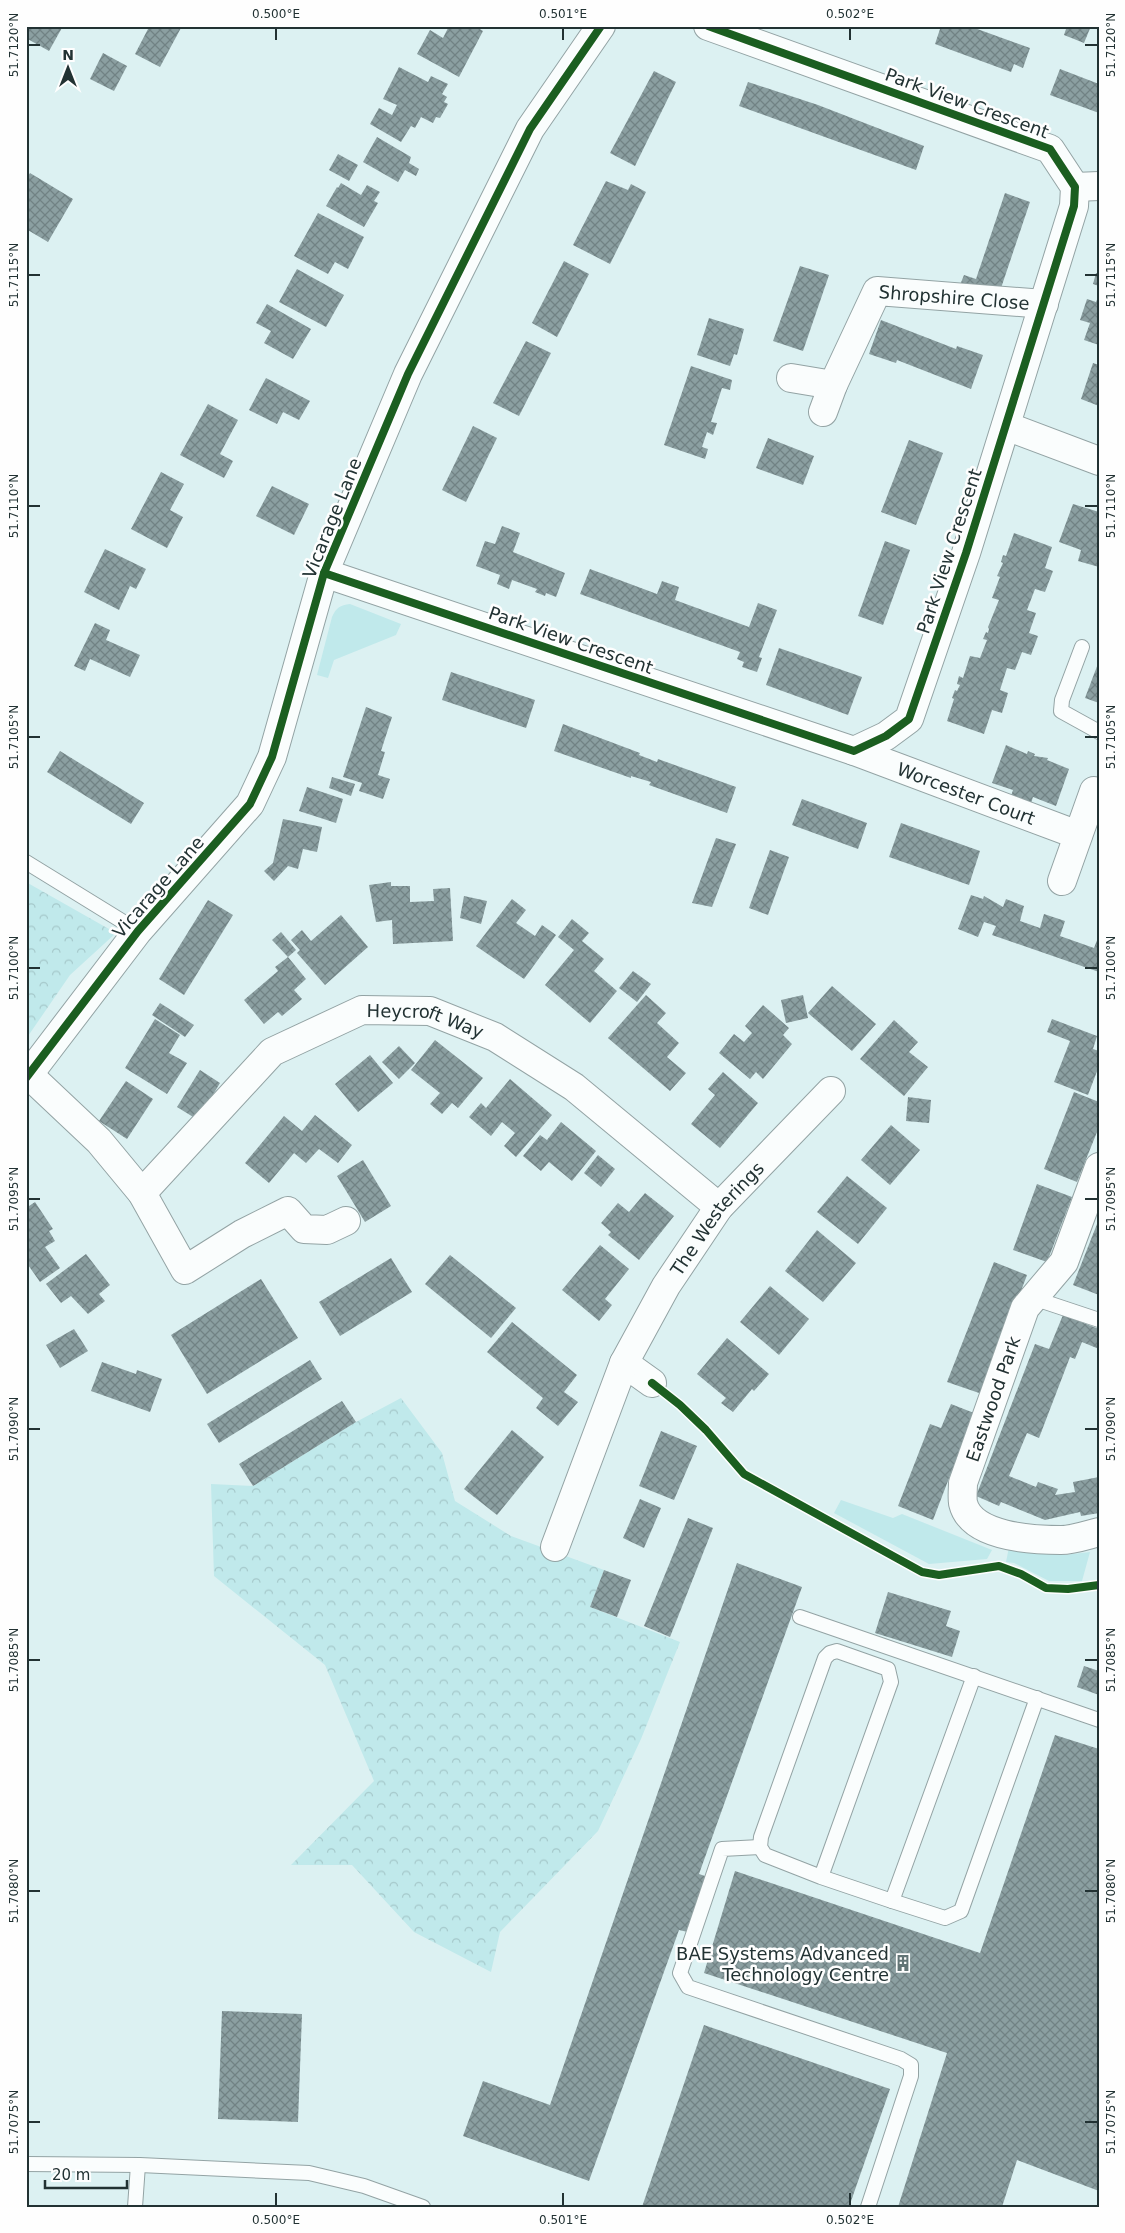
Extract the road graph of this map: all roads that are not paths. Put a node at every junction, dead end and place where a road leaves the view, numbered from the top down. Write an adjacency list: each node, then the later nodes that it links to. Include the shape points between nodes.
1 (601, 26): 10 (street, Vicarage Lane, via 530,130 408,374)
2 (708, 26): 3 (street, Park View Crescent, via 1050,149)
3 (1087, 186): 4 (street, Park View Crescent, via 1074,206)
4 (1044, 304): 6 (street, Shropshire Close, via 877,291); 8 (street, Park View Crescent)
5 (791, 378): 6 (street)
6 (833, 385): 7 (street, Shropshire Close)
7 (823, 412)
8 (1006, 426): 9 (street); 13 (street, Park View Crescent, via 909,719 886,736)
9 (1099, 461)
10 (324, 573): 13 (street, Park View Crescent); 18 (street, Vicarage Lane, via 272,757 250,804)
11 (1082, 647): 12 (lane, via 1061,711)
12 (1099, 732)
13 (854, 751): 15 (street, Worcester Court)
14 (1096, 784): 15 (street)
15 (1078, 835): 17 (street)
16 (26, 862): 18 (lane)
17 (1062, 881)
18 (138, 931): 19 (street, Vicarage Lane)
19 (28, 1076): 22 (street, via 99,1141)
20 (831, 1092): 23 (street, The Westerings)
21 (1099, 1167): 25 (street, Eastwood Park, via 1064,1262)
22 (142, 1193): 23 (street, Heycroft Way, via 272,1052 362,1010 430,1011 495,1037 574,1087); 24 (street, via 185,1270 242,1234 288,1211 304,1229 327,1230)
23 (720, 1207): 27 (street, The Westerings, via 666,1286)
24 (346, 1221)
25 (1033, 1298): 26 (lane); 29 (street, Eastwood Park, via 1025,1308 963,1483 963,1502 969,1515 983,1526 1006,1536 1063,1540)
26 (1099, 1320)
27 (624, 1363): 28 (street); 30 (street, The Westerings)
28 (652, 1383)
29 (1099, 1532)
30 (555, 1547)
31 (800, 1617): 32 (lane)
32 (974, 1676): 33 (lane); 37 (lane)
33 (1037, 1698): 34 (lane); 37 (lane, via 961,1911 946,1918)
34 (1099, 1720)
35 (760, 1847): 36 (lane, via 765,1854); 36 (lane, via 825,1658 837,1651 888,1669 891,1682); 42 (lane, via 722,1848 680,1973 688,1988 911,2065 909,2083)
36 (821, 1877): 37 (lane)
37 (892, 1901)
38 (26, 2164): 39 (lane)
39 (138, 2165): 40 (lane); 41 (lane, via 309,2173 364,2186)
40 (135, 2207)
41 (423, 2207)
42 (868, 2207)

